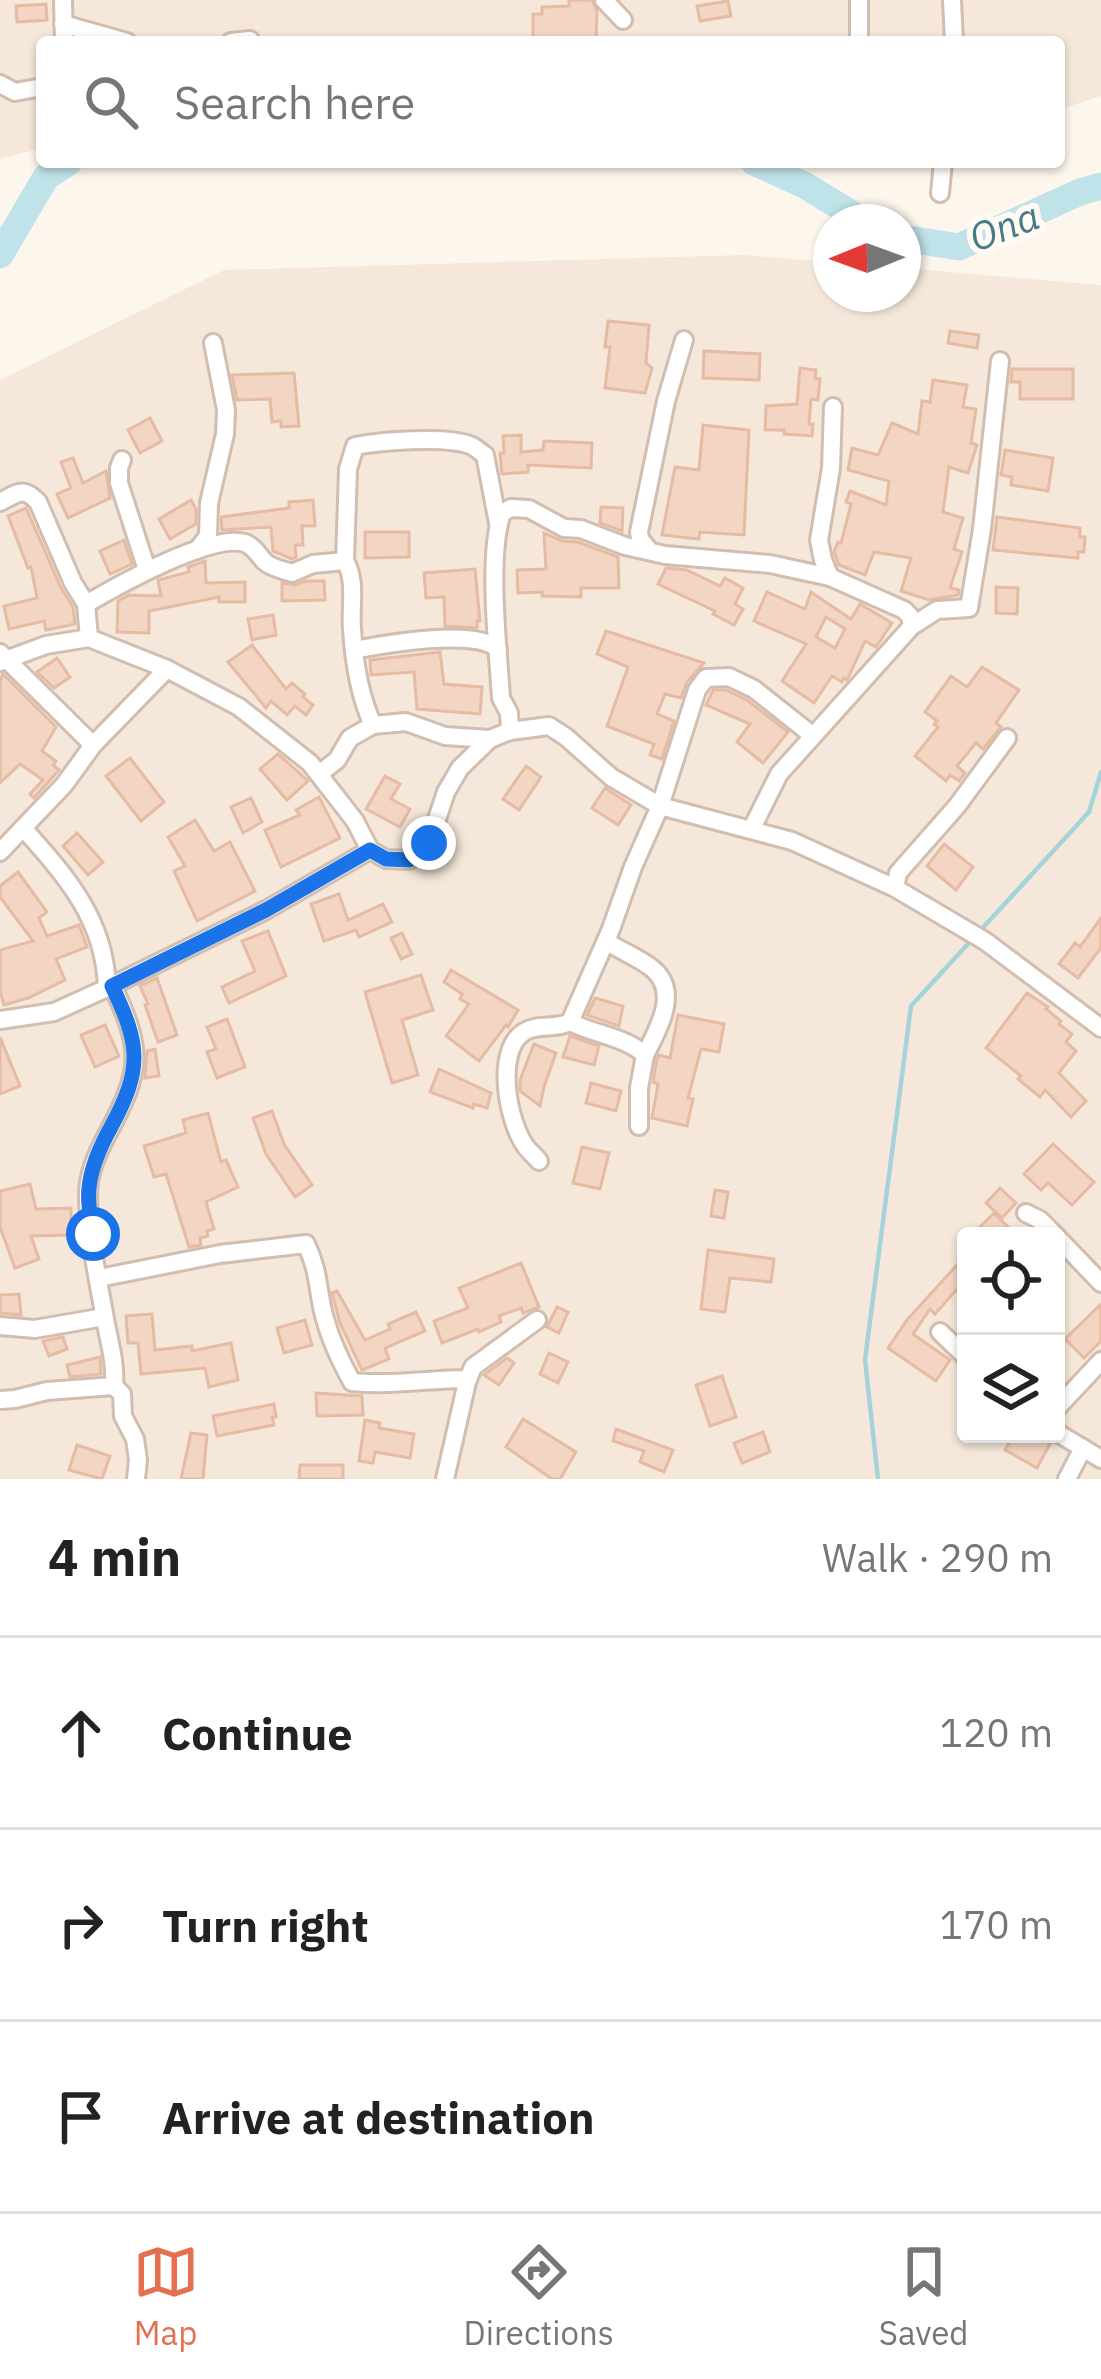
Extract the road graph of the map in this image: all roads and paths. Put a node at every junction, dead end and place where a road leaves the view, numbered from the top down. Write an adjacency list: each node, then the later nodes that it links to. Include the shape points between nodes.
1 (63, 0): 6 (street)
2 (604, 0): 5 (street)
3 (859, 0): 7 (street)
4 (952, 0): 8 (street)
5 (623, 20)
6 (63, 33)
7 (859, 36)
8 (954, 36)
9 (0, 84): 10 (street, via 15,92)
10 (36, 88)
11 (942, 168): 12 (street)
12 (940, 193)
13 (684, 340): 21 (street, via 639,532)
14 (213, 343): 20 (street, via 226,434 208,536)
15 (1000, 361): 26 (street, via 969,608 937,610)
16 (833, 407): 24 (street, via 819,540)
17 (122, 460): 23 (street, via 119,483)
18 (0, 502): 25 (street, via 20,492 38,502)
19 (498, 524): 21 (street, via 511,508 529,509 564,528); 22 (street, via 485,455 471,445 355,446); 28 (street)
20 (197, 550): 22 (street, via 238,542 292,573); 23 (street)
21 (650, 550): 24 (street)
22 (345, 561): 29 (street)
23 (147, 570): 25 (street)
24 (830, 577): 26 (street, via 904,610)
25 (86, 604): 27 (street)
26 (912, 626): 34 (street)
27 (89, 638): 30 (street); 31 (street)
28 (498, 649): 29 (street, via 471,639 425,639); 33 (street)
29 (355, 650): 32 (street)
30 (2, 658): 37 (street)
31 (167, 669): 37 (street); 38 (street, via 239,707)
32 (373, 725): 36 (street, via 406,722); 38 (street)
33 (510, 731): 36 (street); 40 (street, via 549,727)
34 (812, 735): 39 (street); 40 (street, via 754,689 729,677 706,678)
35 (1007, 737): 46 (street, via 898,873)
36 (490, 739): 44 (street, via 460,768 429,843 409,860)
37 (93, 745): 42 (street)
38 (319, 774): 44 (street)
39 (763, 803): 41 (street); 43 (street)
40 (660, 806): 41 (street); 47 (street)
41 (730, 824): 43 (street)
42 (23, 828): 45 (street); 48 (street, via 70,881 99,933)
43 (756, 831): 46 (street)
44 (370, 850): 48 (street)
45 (0, 852)
46 (896, 888): 51 (street)
47 (605, 941): 50 (street); 52 (street, via 656,971 665,988 667,1008)
48 (110, 987): 49 (street, via 54,1012); 58 (street, via 135,1054 129,1094 101,1145 88,1192)
49 (0, 1020)
50 (570, 1022): 52 (street); 54 (street, via 532,1028 510,1047 510,1108)
51 (1101, 1028)
52 (645, 1055): 53 (street)
53 (639, 1126)
54 (539, 1161)
55 (1026, 1213): 56 (street)
56 (1047, 1227)
57 (1065, 1245): 59 (street)
58 (99, 1278): 60 (street); 66 (street, via 306,1244 325,1320 352,1382)
59 (1101, 1283)
60 (104, 1317): 62 (street); 67 (street)
61 (537, 1320): 66 (street)
62 (0, 1326)
63 (940, 1332): 64 (street)
64 (957, 1348)
65 (1101, 1361): 68 (street)
66 (468, 1379): 74 (street)
67 (115, 1386): 69 (street); 73 (street, via 135,1439)
68 (1065, 1399)
69 (0, 1400)
70 (1065, 1437): 71 (street)
71 (1083, 1448): 72 (street); 75 (street)
72 (1101, 1459)
73 (136, 1479)
74 (445, 1479)
75 (1067, 1479)

